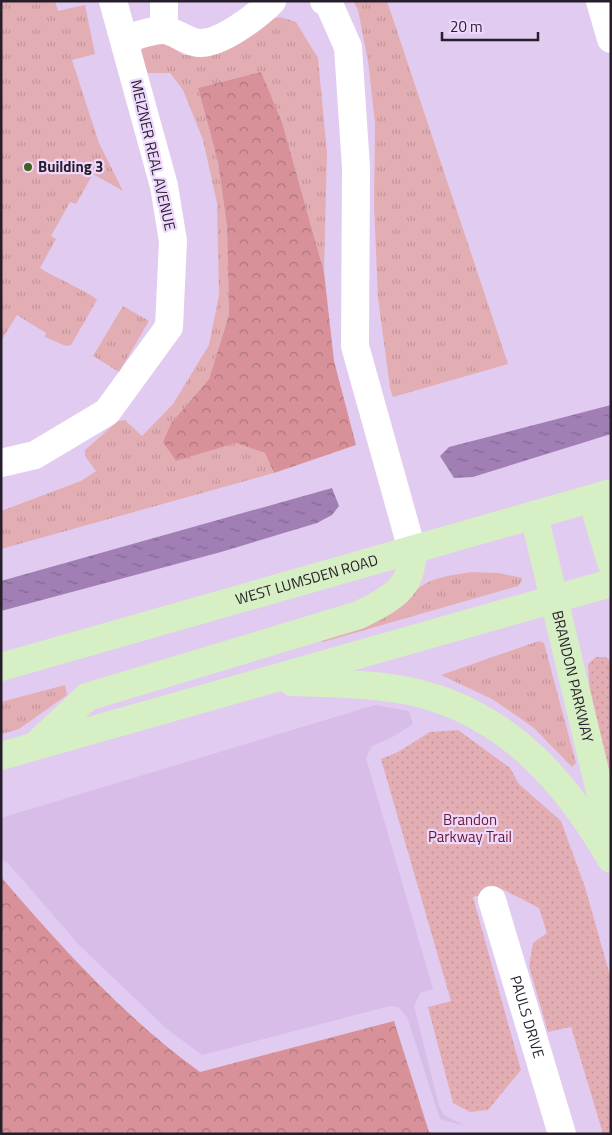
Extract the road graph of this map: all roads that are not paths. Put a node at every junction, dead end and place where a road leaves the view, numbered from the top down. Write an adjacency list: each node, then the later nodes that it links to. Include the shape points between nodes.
1 (164, 1): 6 (street)
2 (272, 1): 6 (street, via 211,42 199,43)
3 (324, 1): 12 (street, via 348,47 356,168 355,346)
4 (600, 1): 8 (street)
5 (117, 2): 7 (street, MEIZNER REAL AVENUE)
6 (164, 30): 7 (street)
7 (125, 39): 9 (street, MEIZNER REAL AVENUE, via 164,186 173,241 169,327 107,412 35,455)
8 (611, 39)
9 (1, 464)
10 (601, 496): 11 (main road, WEST LUMSDEN ROAD); 13 (main road)
11 (534, 515): 12 (main road, WEST LUMSDEN ROAD); 15 (main road, BRANDON PARKWAY)
12 (412, 550): 16 (main road, WEST LUMSDEN ROAD); 18 (main road, via 413,561 408,578 384,603 359,615 87,697)
13 (611, 562)
14 (611, 583): 15 (main road)
15 (554, 599): 17 (main road); 20 (main road, BRANDON PARKWAY)
16 (1, 667)
17 (266, 682): 18 (main road); 21 (main road, via 392,688 440,700 478,717 508,734 553,776 580,810)
18 (33, 747): 19 (main road)
19 (1, 756)
20 (611, 838)
21 (611, 859)
22 (492, 900): 23 (street, PAULS DRIVE)
23 (562, 1134)

